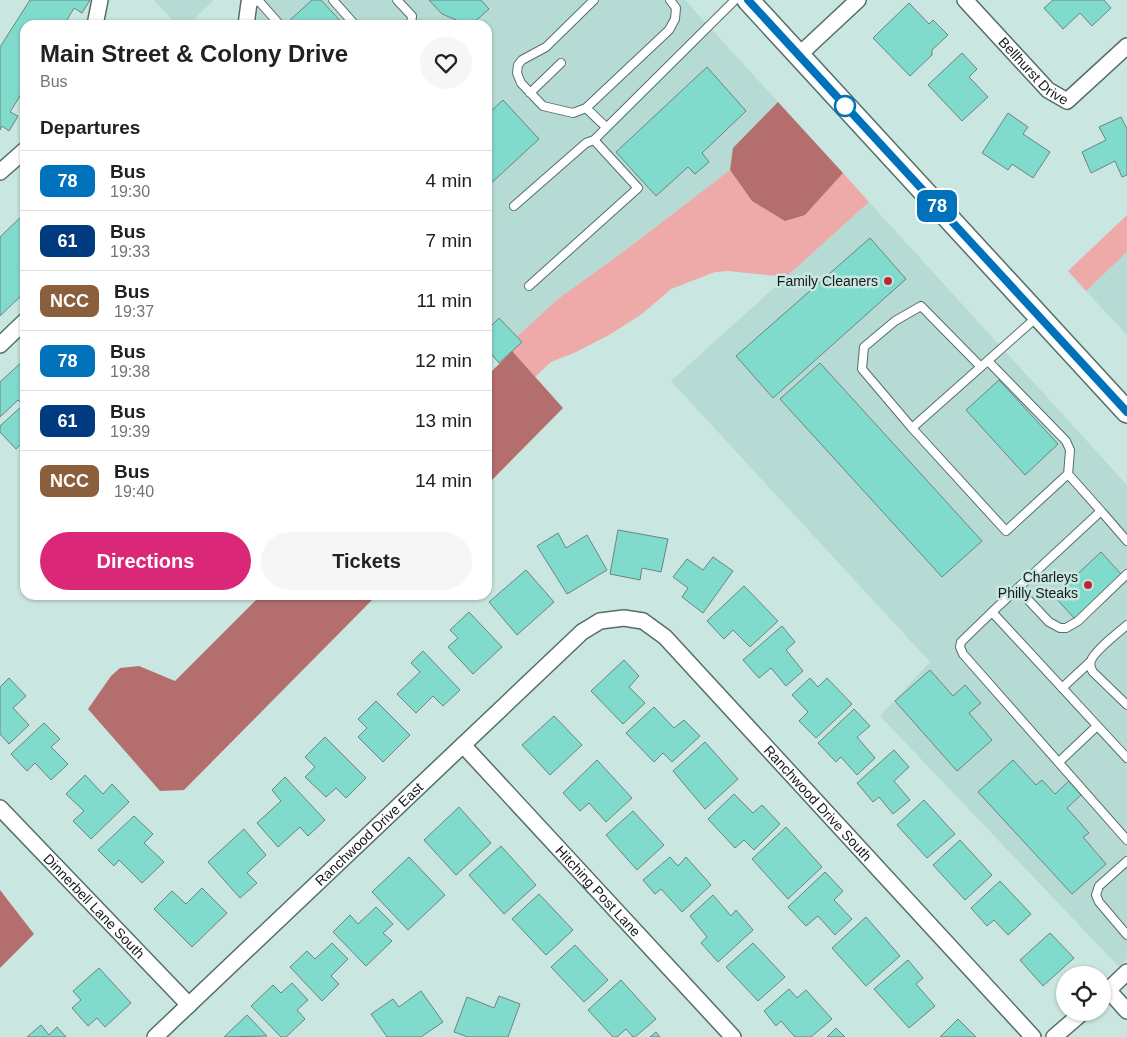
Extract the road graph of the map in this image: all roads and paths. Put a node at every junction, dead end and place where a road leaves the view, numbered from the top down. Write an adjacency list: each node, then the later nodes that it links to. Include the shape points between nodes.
1 (100, 0): 12 (street)
2 (252, 0): 13 (street)
3 (258, 0): 14 (lane)
4 (333, 0): 15 (lane)
5 (397, 0): 16 (lane, via 412,16)
6 (594, 0): 20 (lane, via 546,47 518,65 521,83)
7 (670, 0): 21 (lane, via 676,8 669,30)
8 (735, 0): 22 (lane)
9 (748, 0): 18 (main road)
10 (858, 0): 18 (street)
11 (965, 0): 17 (street, Bellhurst Drive, via 1048,90 1067,101)
12 (96, 20)
13 (247, 20)
14 (276, 20)
15 (351, 20)
16 (411, 20)
17 (1127, 46)
18 (800, 55): 28 (main road)
19 (561, 63): 20 (lane)
20 (530, 93): 21 (lane, via 543,106 573,112)
21 (586, 108): 22 (lane)
22 (606, 128): 23 (lane)
23 (594, 140): 26 (lane, via 586,142); 27 (lane, via 638,188)
24 (20, 154): 25 (street)
25 (0, 172)
26 (514, 206)
27 (529, 286)
28 (1038, 316): 31 (lane); 33 (main road)
29 (20, 326): 30 (street)
30 (0, 345)
31 (988, 361): 32 (lane); 35 (lane, via 1066,441 1070,450)
32 (981, 367): 34 (lane); 34 (lane, via 921,306 895,321 864,347 862,368)
33 (1127, 412)
34 (912, 428): 35 (lane, via 1006,531)
35 (1068, 475): 36 (lane)
36 (1101, 511): 37 (lane); 39 (lane)
37 (1127, 541)
38 (1127, 574): 39 (lane, via 1078,621 1066,628 1049,622)
39 (1018, 588): 40 (lane)
40 (992, 612): 44 (lane); 49 (lane, via 961,642 963,654)
41 (1127, 625): 43 (lane)
42 (582, 632): 47 (street, Ranchwood Drive East); 62 (street, Ranchwood Drive South, via 600,621 624,618 644,621 665,637)
43 (1090, 662): 44 (lane); 45 (lane, via 1093,672)
44 (1062, 688): 46 (lane)
45 (1127, 705)
46 (1097, 726): 48 (lane); 49 (lane)
47 (463, 745): 57 (street, Ranchwood Drive East); 61 (street, Hitching Post Lane)
48 (1127, 758)
49 (1059, 762): 51 (lane)
50 (0, 808): 57 (street, Dinnerbell Lane South)
51 (1127, 840)
52 (1127, 861): 53 (lane, via 1099,886 1096,895)
53 (1127, 934)
54 (1127, 972): 55 (street)
55 (1111, 988)
56 (1111, 997): 58 (street)
57 (189, 1005): 60 (street, Ranchwood Drive East)
58 (1127, 1011)
59 (1073, 1021): 63 (street)
60 (156, 1037)
61 (733, 1037)
62 (1033, 1037)
63 (1054, 1037)

